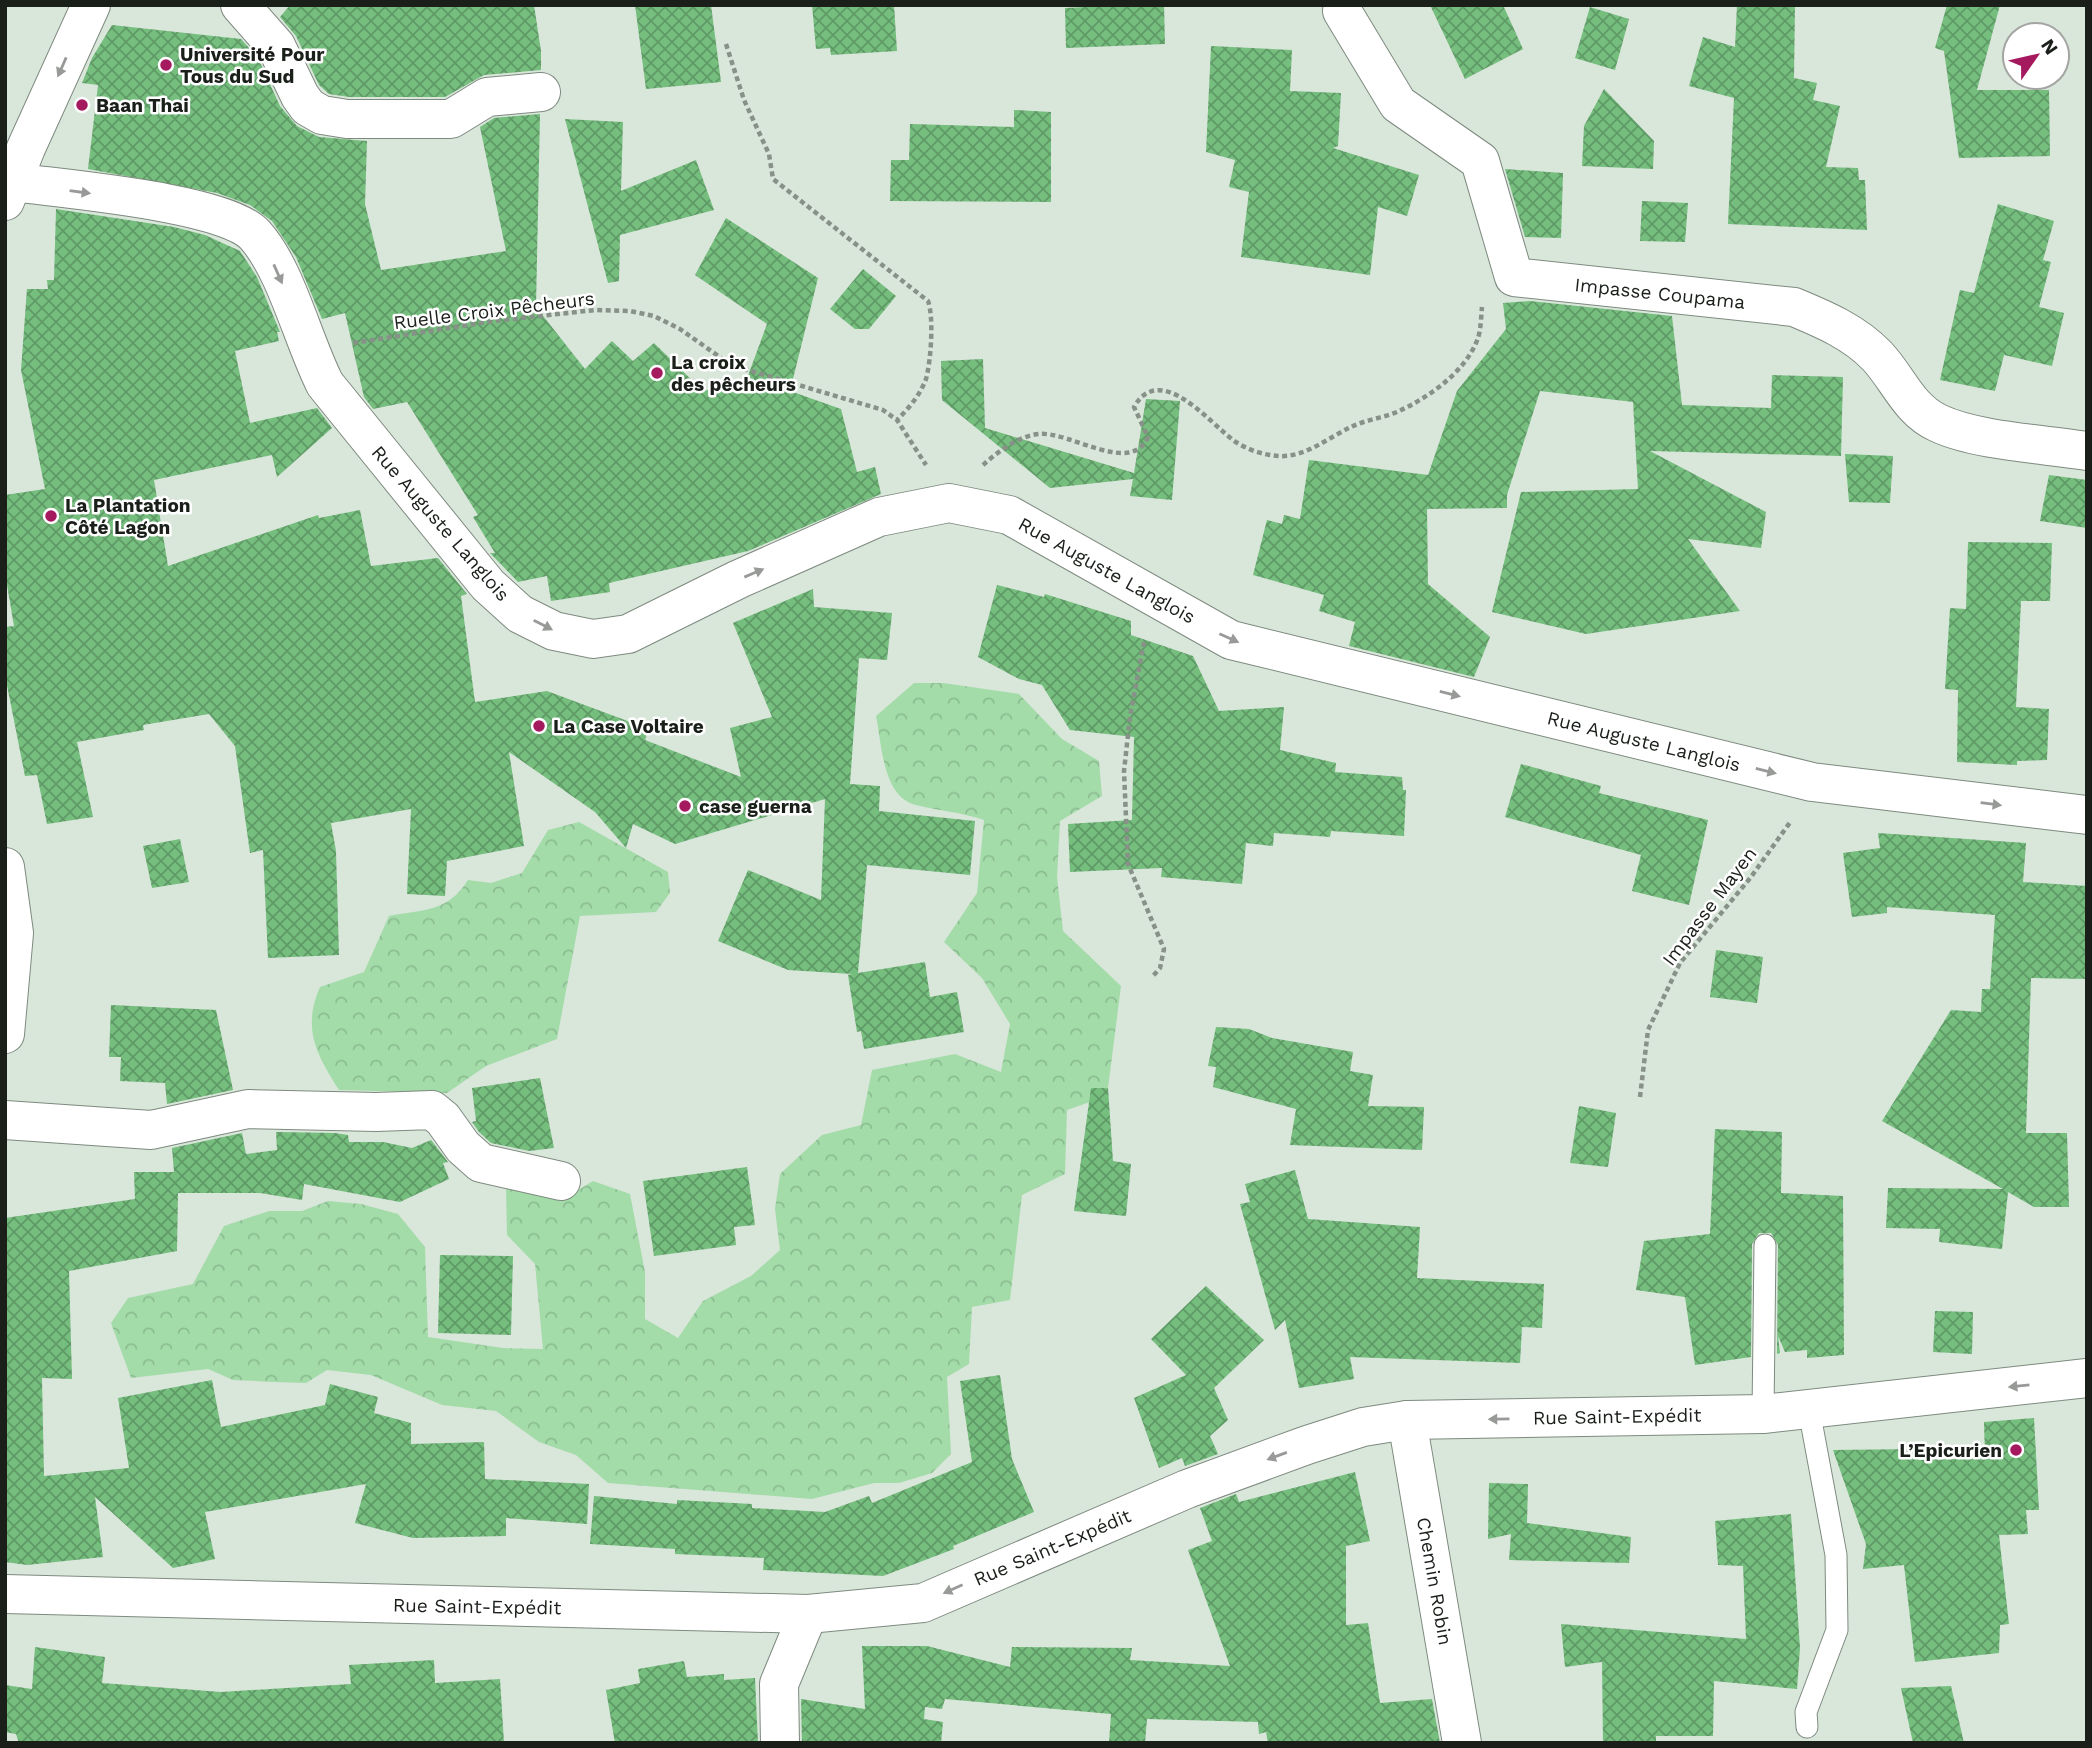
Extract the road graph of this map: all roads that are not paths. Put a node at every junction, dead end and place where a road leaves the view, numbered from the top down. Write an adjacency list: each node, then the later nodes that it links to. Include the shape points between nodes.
1 (91, 5): 5 (street, one-way to 5)
2 (240, 5): 4 (street, via 276,46 308,107 322,115 451,119 487,97)
3 (1342, 11): 6 (street, Impasse Coupama, via 1398,104 1479,161 1514,277 1794,307 1836,325 1877,356 1907,398 1937,423)
4 (541, 92)
5 (12, 167): 7 (street, Rue Auguste Langlois, one-way to 7, via 228,217 254,233 271,258 325,384 488,585 520,614 554,631 593,639 628,634 879,517 952,504 1009,515 1231,640 1812,782)
6 (2087, 451)
7 (2087, 816)
8 (5, 867): 9 (street, via 14,933)
9 (8, 975): 10 (street)
10 (5, 1034)
11 (5, 1120): 12 (street, via 151,1130 248,1109 432,1110 481,1163)
12 (561, 1181)
13 (1765, 1245): 16 (lane)
14 (2087, 1378): 15 (street, Rue Saint-Expédit, one-way to 15)
15 (1809, 1410): 16 (street, Rue Saint-Expédit); 20 (lane, via 1836,1555 1837,1630 1806,1712)
16 (1763, 1414): 17 (street, Rue Saint-Expédit, one-way to 17)
17 (1407, 1420): 19 (street, Rue Saint-Expédit, one-way to 19, via 1363,1427 1187,1489 923,1603); 22 (street, Chemin Robin)
18 (5, 1594): 19 (street, Rue Saint-Expédit)
19 (808, 1614): 21 (street, via 779,1684)
20 (1807, 1727)
21 (780, 1743)
22 (1462, 1743)

